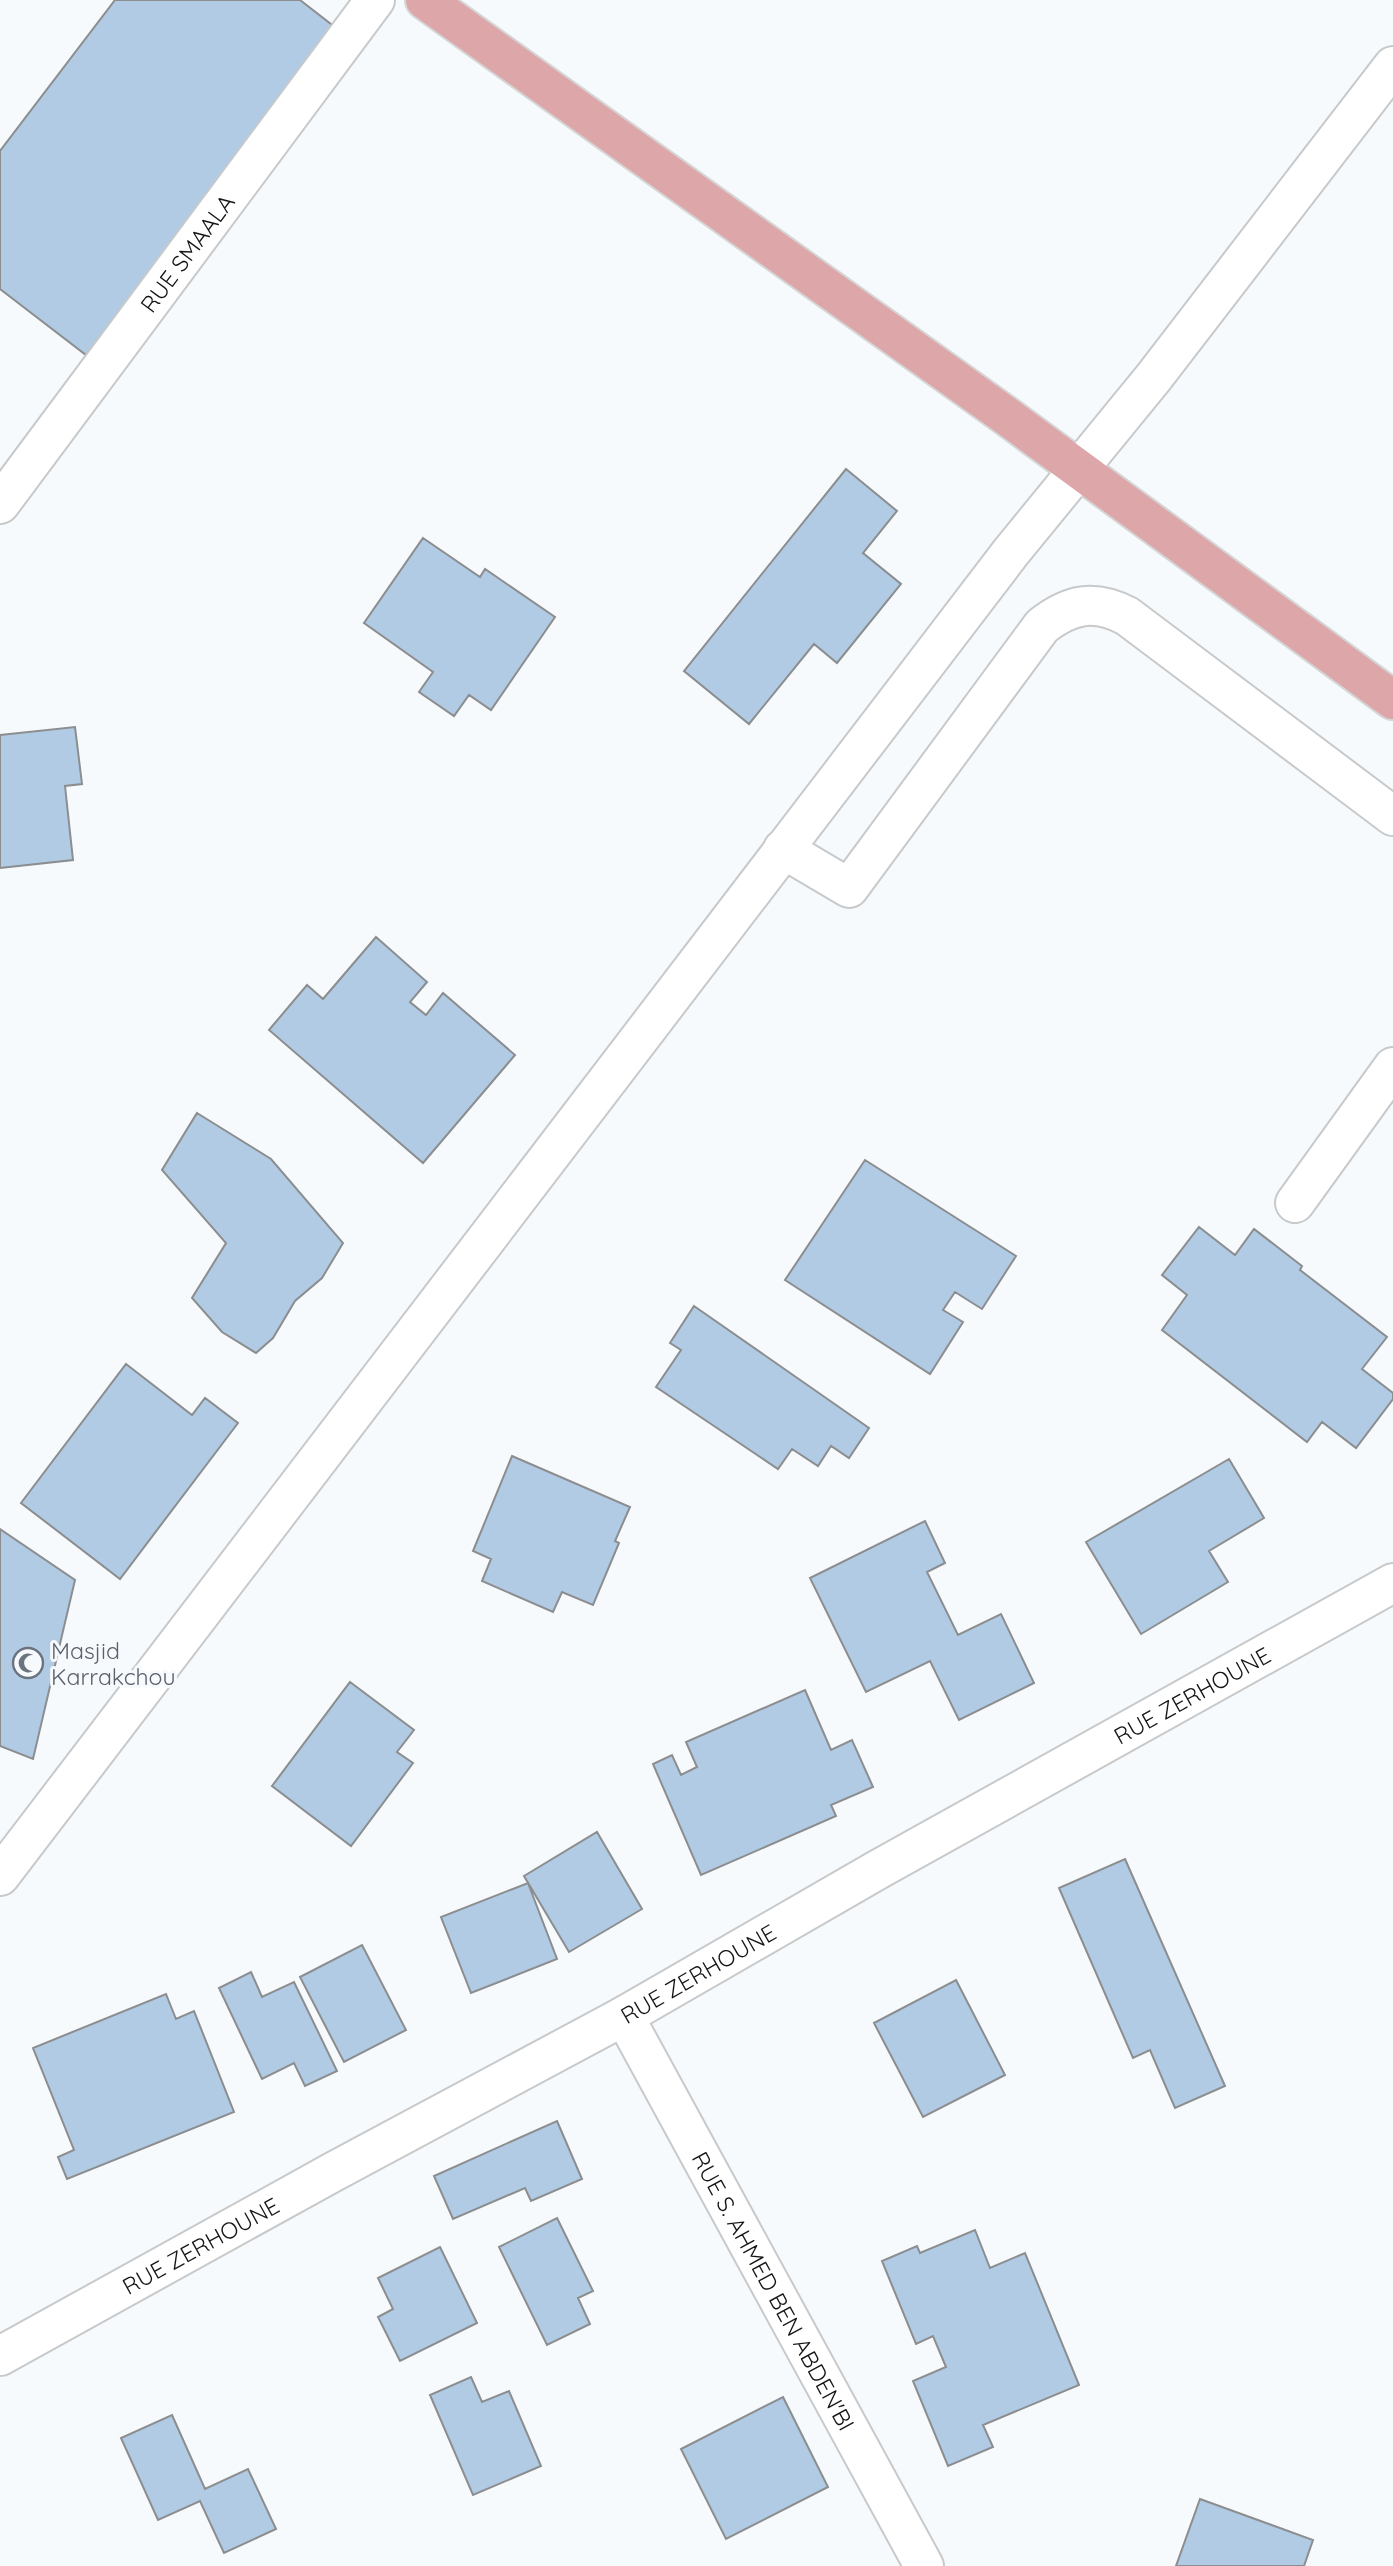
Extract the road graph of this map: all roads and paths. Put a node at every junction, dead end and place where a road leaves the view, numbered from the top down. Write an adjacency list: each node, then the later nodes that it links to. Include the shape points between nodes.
1 (375, 0): 5 (street, RUE SMAALA)
2 (425, 0): 4 (main road)
3 (1393, 66): 4 (street)
4 (1080, 470): 6 (main road); 8 (street, via 1011,552)
5 (0, 504)
6 (1393, 700)
7 (1393, 816): 8 (street, via 1127,616 1087,604 1062,611 1042,626 849,888)
8 (783, 849): 12 (street)
9 (1393, 1067): 10 (street)
10 (1295, 1203)
11 (1393, 1583): 13 (street, RUE ZERHOUNE)
12 (0, 1876)
13 (624, 2016): 14 (street, RUE ZERHOUNE); 15 (street, RUE S. AHMED BEN ABDEN'BI)
14 (0, 2356)
15 (924, 2566)

